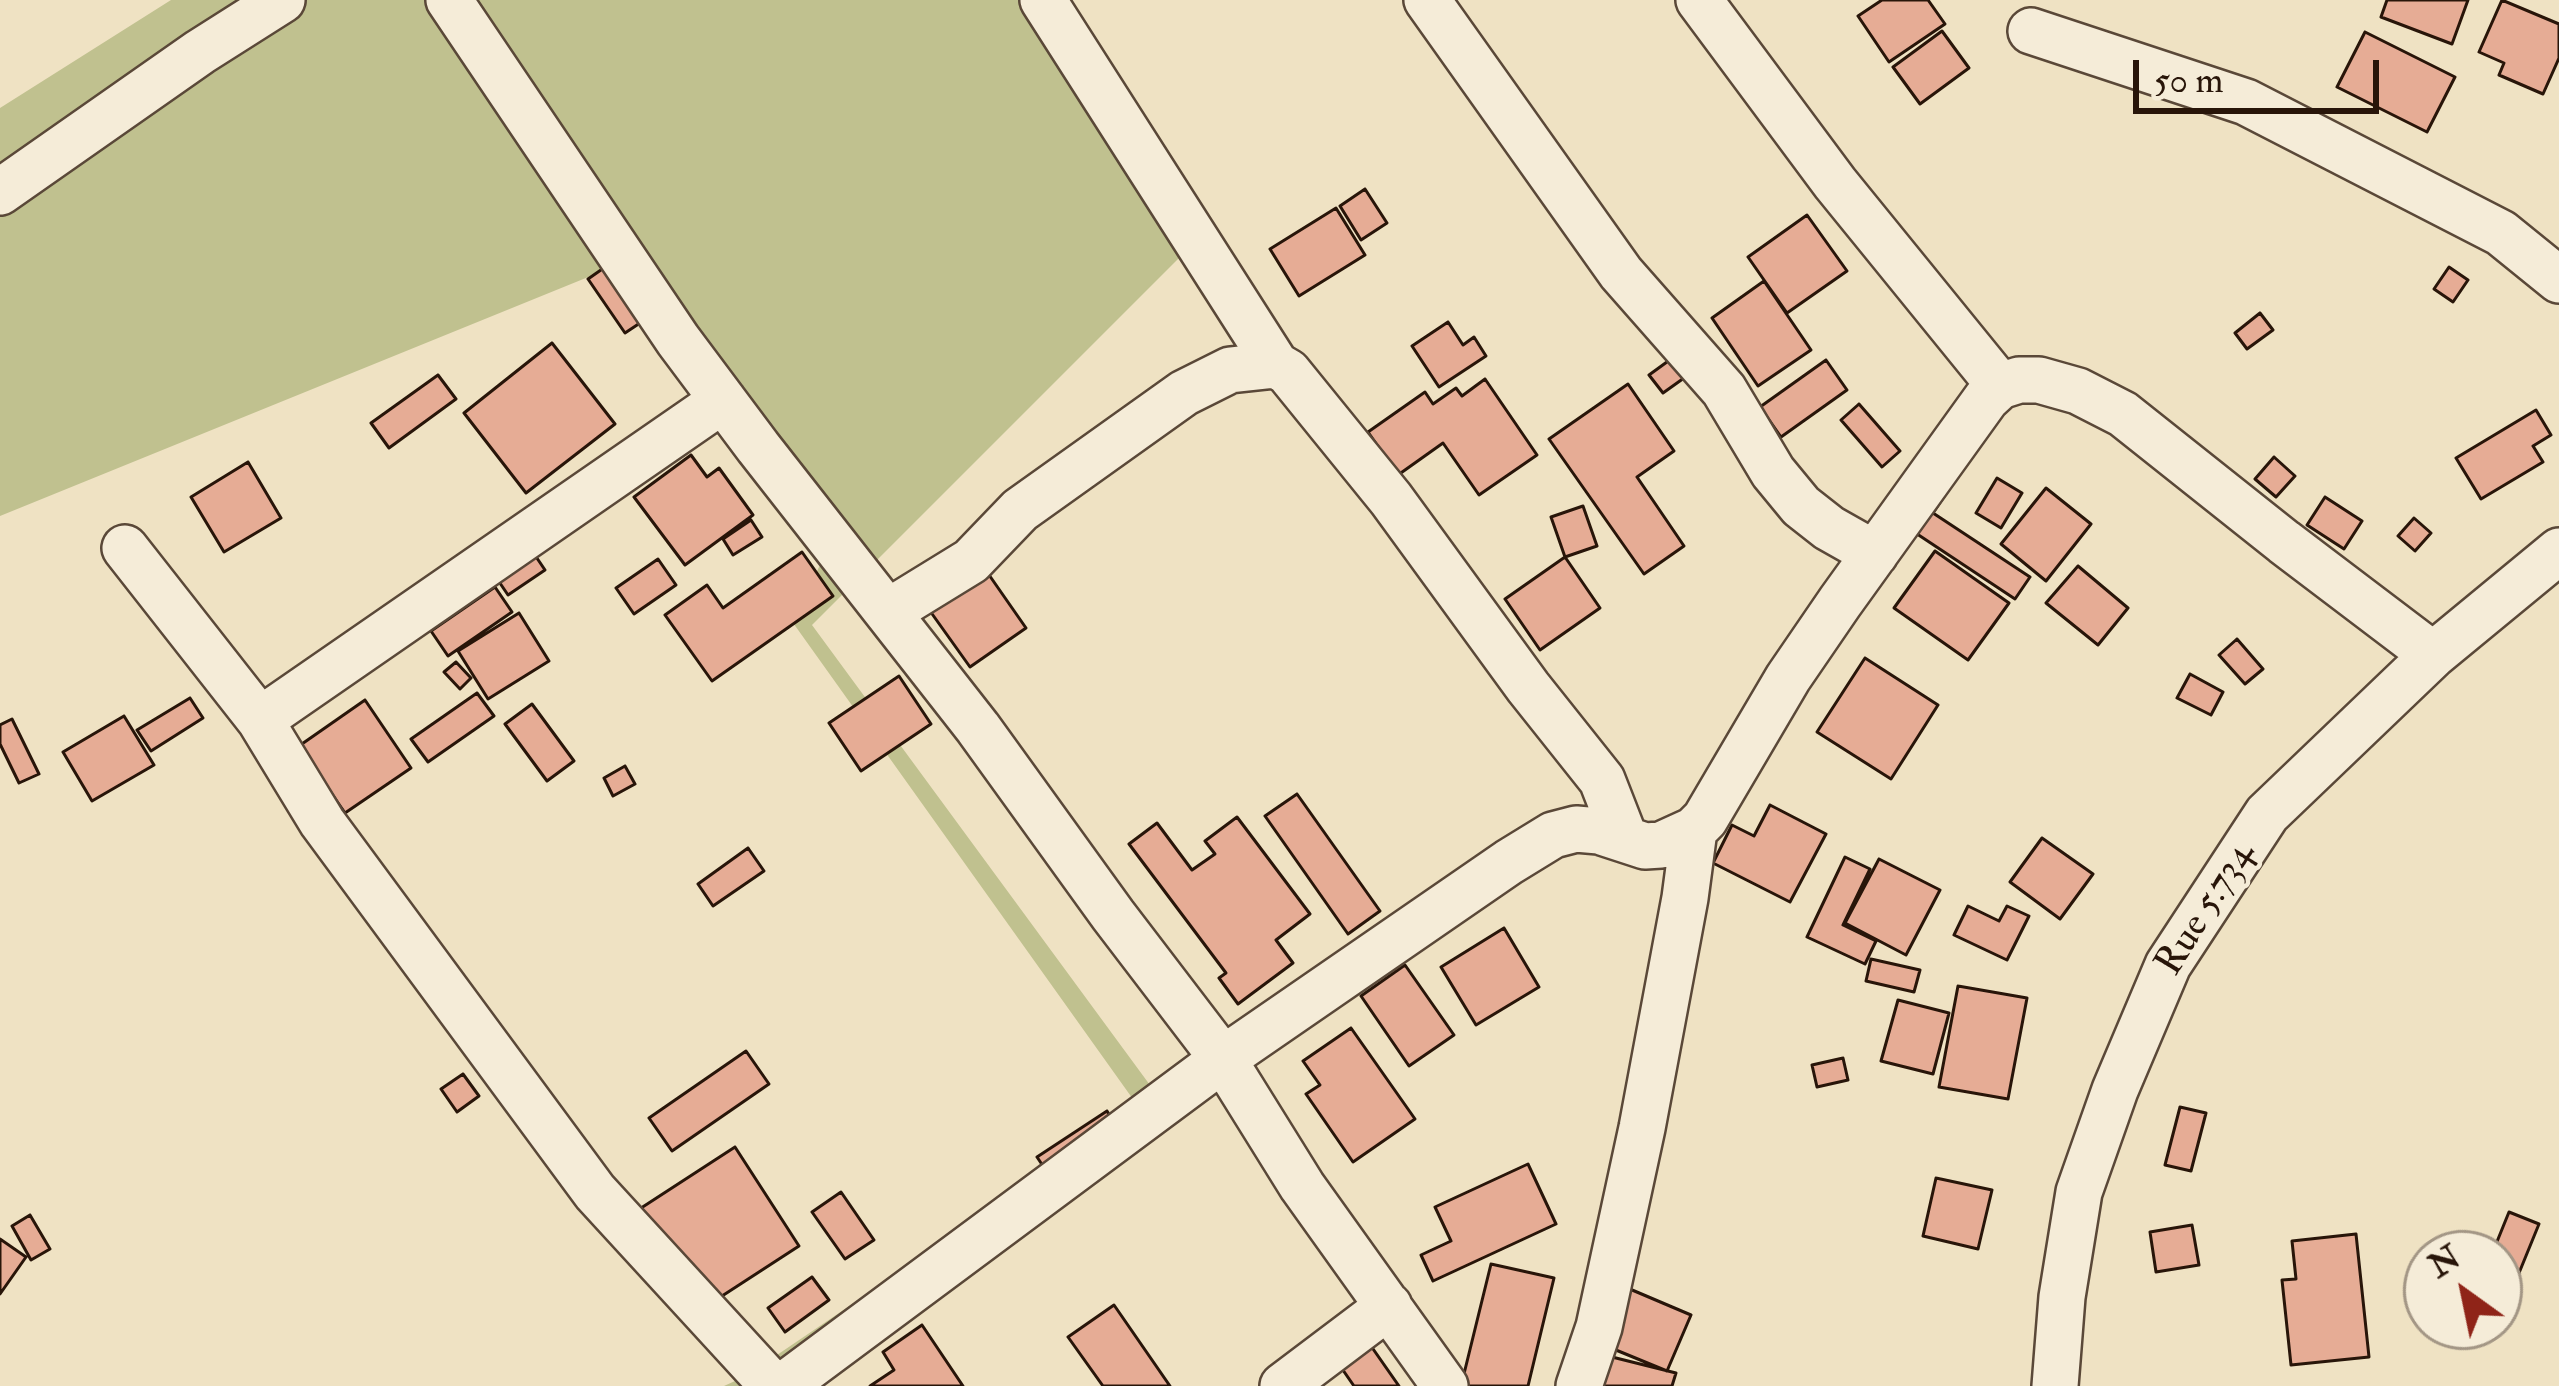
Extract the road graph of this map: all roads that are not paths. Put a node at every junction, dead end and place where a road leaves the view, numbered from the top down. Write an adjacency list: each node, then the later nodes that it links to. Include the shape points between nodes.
1 (282, 0): 7 (street)
2 (449, 0): 11 (street)
3 (1043, 0): 9 (street)
4 (1427, 0): 14 (street, via 1621,273 1724,390 1773,472 1801,506)
5 (1699, 0): 10 (street)
6 (2031, 31): 8 (street, via 2246,102 2501,232)
7 (0, 192)
8 (2559, 280)
9 (1276, 364): 15 (street, via 1230,370 1184,393 1020,510 971,561); 19 (street, via 1391,499 1602,780)
10 (2000, 386): 14 (street); 16 (street, via 2039,380 2123,414)
11 (723, 400): 15 (street); 17 (street)
12 (125, 548): 17 (street)
13 (2559, 551): 16 (street, Rue 5.734)
14 (1875, 554): 18 (street)
15 (888, 612): 20 (street)
16 (2433, 655): 27 (street, Rue 5.734, via 2267,814 2168,965 2079,1192)
17 (260, 720): 22 (street, via 322,822 595,1192)
18 (1694, 830): 19 (street, via 1661,845); 26 (street, via 1642,1127)
19 (1624, 839): 20 (street, via 1599,831 1553,835)
20 (1223, 1059): 21 (street); 23 (street)
21 (1389, 1306): 24 (street); 25 (street)
22 (773, 1386)
23 (783, 1386)
24 (1283, 1386)
25 (1444, 1386)
26 (1579, 1386)
27 (2055, 1386)

